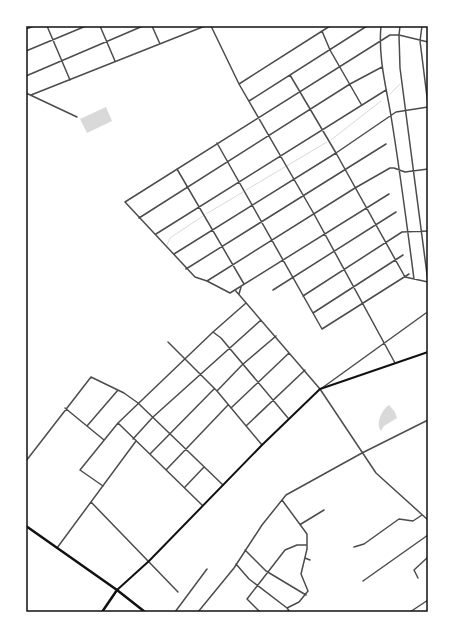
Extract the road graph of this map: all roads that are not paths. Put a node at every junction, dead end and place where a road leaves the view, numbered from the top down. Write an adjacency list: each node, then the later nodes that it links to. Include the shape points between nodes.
1 (34, 26): 14 (street)
2 (47, 26): 17 (street)
3 (86, 26): 17 (street)
4 (100, 26): 18 (street)
5 (143, 26): 18 (street)
6 (152, 26): 22 (street)
7 (205, 26): 22 (street)
8 (211, 26): 32 (street)
9 (330, 26): 15 (street)
10 (366, 26): 23 (street)
11 (381, 26): 19 (street)
12 (400, 26): 16 (street)
13 (422, 26): 20 (street)
14 (26, 29)
15 (322, 31): 23 (street); 32 (street)
16 (399, 35): 19 (street, via 390,35); 20 (street); 42 (street, via 400,68)
17 (52, 40): 24 (street); 25 (street)
18 (106, 41): 25 (street); 26 (street)
19 (380, 41): 27 (street); 28 (street)
20 (420, 41): 21 (street); 40 (street)
21 (428, 42)
22 (160, 44): 26 (street)
23 (330, 50): 27 (street); 29 (street)
24 (26, 51)
25 (61, 61): 30 (street); 31 (street)
26 (115, 61): 31 (street)
27 (340, 66): 33 (street); 35 (street)
28 (382, 67): 33 (street); 34 (street)
29 (290, 75): 35 (street); 38 (street)
30 (26, 76)
31 (70, 80): 37 (street)
32 (239, 84): 38 (street)
33 (350, 84): 39 (street); 41 (street)
34 (386, 90): 39 (street); 43 (street)
35 (299, 92): 41 (street); 45 (street)
36 (26, 93): 37 (street)
37 (31, 95): 44 (street)
38 (249, 101): 45 (street)
39 (361, 104): 46 (street)
40 (428, 106): 42 (street)
41 (310, 111): 46 (street); 47 (street)
42 (407, 111): 43 (street, via 396,112); 57 (street)
43 (391, 116): 50 (street); 56 (street)
44 (77, 117)
45 (258, 117): 47 (street); 48 (street)
46 (322, 129): 50 (street); 51 (street)
47 (269, 136): 51 (street); 52 (street)
48 (217, 143): 52 (street); 53 (street)
49 (386, 144): 54 (street)
50 (336, 153): 54 (street); 58 (street)
51 (281, 155): 58 (street); 59 (street)
52 (228, 162): 59 (street); 60 (street)
53 (177, 169): 60 (street); 69 (street, via 125,202)
54 (344, 169): 61 (street); 63 (street)
55 (428, 169): 57 (street)
56 (398, 170): 57 (street); 61 (street, via 390,168); 75 (street)
57 (414, 171): 73 (street)
58 (294, 179): 63 (street); 64 (street)
59 (239, 182): 64 (street); 65 (street)
60 (188, 187): 65 (street); 69 (street)
61 (355, 188): 66 (street); 68 (street)
62 (389, 194): 66 (street)
63 (304, 196): 68 (street); 70 (street)
64 (252, 205): 70 (street); 72 (street)
65 (199, 207): 72 (street); 77 (street)
66 (365, 208): 71 (street); 76 (street)
67 (396, 212): 71 (street)
68 (314, 214): 76 (street); 78 (street)
69 (139, 218): 77 (street)
70 (261, 221): 78 (street); 80 (street)
71 (375, 225): 79 (street); 81 (street)
72 (212, 229): 80 (street); 82 (street)
73 (422, 231): 74 (street); 75 (street); 92 (street, via 428,282)
74 (428, 231)
75 (408, 232): 79 (street, via 402,232); 92 (street)
76 (324, 233): 81 (street); 84 (street)
77 (156, 234): 82 (street)
78 (273, 240): 84 (street); 86 (street)
79 (384, 242): 85 (street); 87 (street)
80 (222, 246): 86 (street); 88 (street)
81 (335, 252): 87 (street); 90 (street)
82 (174, 254): 88 (street)
83 (403, 255): 85 (street)
84 (284, 260): 90 (street); 94 (street)
85 (395, 261): 91 (street); 96 (street)
86 (233, 265): 93 (street); 94 (street)
87 (344, 267): 96 (street); 100 (street)
88 (186, 269): 93 (street, via 195,277)
89 (409, 274): 91 (street)
90 (293, 277): 98 (street); 100 (street)
91 (405, 278): 92 (street); 102 (street)
92 (414, 279)
93 (207, 281): 97 (street, via 230,293)
94 (244, 284): 95 (street)
95 (241, 286): 97 (street); 99 (street)
96 (354, 286): 102 (street); 103 (street)
97 (235, 290): 99 (street)
98 (272, 290)
99 (238, 294): 101 (street)
100 (303, 296): 103 (street)
101 (246, 303): 105 (street); 106 (street)
102 (363, 303): 103 (street, via 322,329); 109 (street)
103 (313, 313)
104 (426, 313): 109 (street)
105 (261, 319): 107 (street); 110 (street)
106 (213, 332): 110 (street, via 222,338); 113 (street)
107 (276, 336): 111 (street); 115 (street)
108 (168, 342): 113 (street)
109 (384, 343): 114 (street); 120 (street)
110 (228, 348): 115 (street); 117 (street)
111 (290, 352): 116 (street); 118 (street)
112 (428, 352): 114 (main road)
113 (185, 358): 117 (street); 124 (street)
114 (394, 363): 120 (main road)
115 (242, 365): 118 (street); 122 (street)
116 (305, 370): 120 (street); 123 (street)
117 (200, 374): 119 (street); 128 (street)
118 (258, 383): 123 (street); 127 (street)
119 (214, 389): 122 (street); 134 (street)
120 (320, 389): 129 (main road); 140 (street)
121 (118, 390): 124 (street); 126 (street, via 91,377); 132 (street)
122 (216, 392): 125 (street)
123 (273, 401): 129 (street); 133 (street)
124 (138, 403): 128 (street); 131 (street)
125 (228, 405): 127 (street); 139 (street)
126 (65, 408): 132 (street); 142 (street)
127 (231, 408): 133 (street)
128 (153, 417): 134 (street); 135 (street)
129 (288, 418): 138 (main road)
130 (428, 420): 140 (street)
131 (118, 423): 135 (street); 136 (street)
132 (87, 426): 136 (street)
133 (246, 426): 138 (street)
134 (170, 433): 139 (street); 141 (street)
135 (134, 439): 137 (street)
136 (104, 440): 146 (street, via 80,470)
137 (136, 441): 141 (street); 146 (street)
138 (262, 445): 145 (main road)
139 (186, 449): 143 (street); 144 (street)
140 (362, 453): 148 (street, via 286,495); 152 (street, via 376,473)
141 (150, 454): 144 (street)
142 (26, 461)
143 (204, 467): 145 (street); 147 (street)
144 (166, 470): 147 (street)
145 (222, 485): 150 (main road)
146 (103, 486): 149 (street)
147 (184, 488): 150 (street)
148 (282, 500): 154 (street); 160 (street)
149 (91, 502): 158 (street); 164 (street)
150 (202, 505): 164 (main road)
151 (324, 510): 154 (street)
152 (422, 515): 153 (street); 159 (street, via 413,521 399,519 364,544)
153 (428, 520)
154 (301, 524): 157 (street, via 307,534)
155 (26, 526): 158 (main road)
156 (428, 535): 169 (street)
157 (307, 545): 162 (street); 167 (street, via 297,545 285,550)
158 (56, 548): 171 (main road)
159 (354, 548)
160 (245, 550): 165 (street); 167 (street)
161 (428, 557): 168 (street, via 414,570)
162 (305, 558): 163 (street); 173 (street, via 301,574 308,590)
163 (310, 560)
164 (149, 561): 171 (main road); 172 (street)
165 (236, 564): 170 (street); 179 (street)
166 (207, 569): 178 (street)
167 (268, 573): 170 (street); 173 (street)
168 (418, 578)
169 (363, 581)
170 (258, 586): 175 (street); 180 (street, via 246,600)
171 (117, 590): 176 (main road); 177 (main road)
172 (178, 592)
173 (306, 596): 175 (street)
174 (428, 600): 182 (street)
175 (287, 608): 181 (street)
176 (102, 612)
177 (145, 612)
178 (175, 612)
179 (198, 612)
180 (260, 612)
181 (290, 612)
182 (410, 612)

